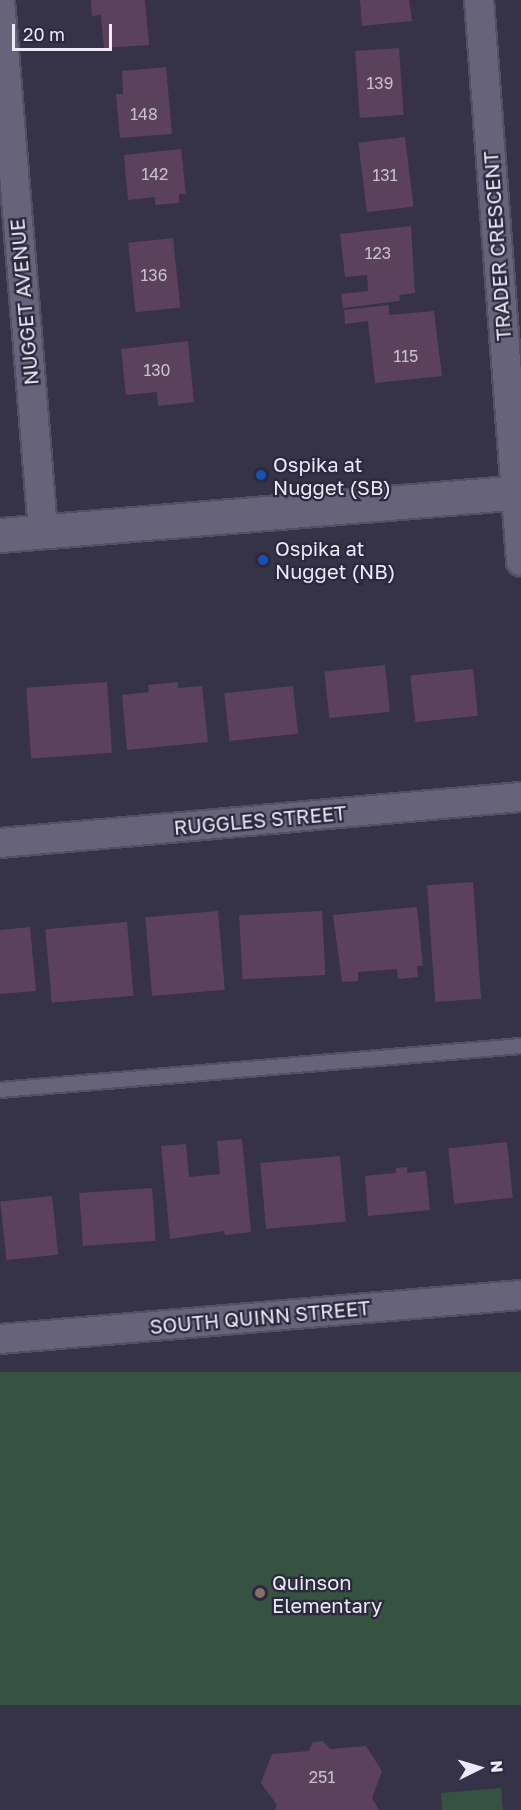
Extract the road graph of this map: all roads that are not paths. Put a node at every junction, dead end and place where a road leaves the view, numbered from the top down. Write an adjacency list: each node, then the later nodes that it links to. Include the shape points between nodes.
1 (0, 0): 4 (street, NUGGET AVENUE)
2 (479, 0): 3 (street, TRADER CRESCENT)
3 (518, 493): 4 (street); 6 (street, TRADER CRESCENT)
4 (43, 531): 5 (street)
5 (0, 535)
6 (521, 561)
7 (521, 797): 8 (street, RUGGLES STREET)
8 (0, 843)
9 (521, 1046): 10 (lane)
10 (0, 1090)
11 (521, 1295): 12 (street, SOUTH QUINN STREET)
12 (0, 1339)

